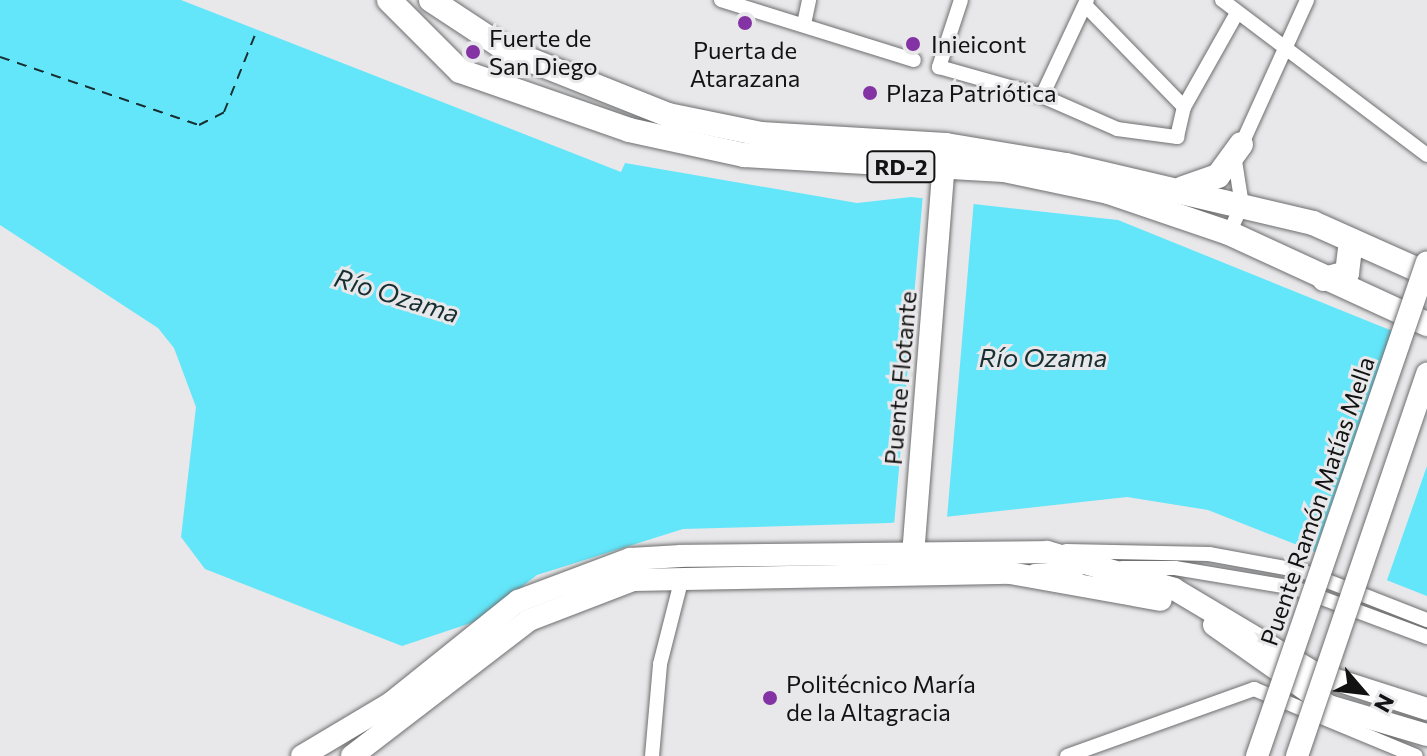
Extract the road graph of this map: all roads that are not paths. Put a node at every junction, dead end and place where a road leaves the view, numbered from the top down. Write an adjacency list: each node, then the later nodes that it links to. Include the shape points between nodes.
1 (389, 0): 17 (main road, RD-2, via 460,71 629,130 744,155)
2 (431, 0): 17 (main road, RD-2, via 510,52 668,115)
3 (721, 0): 10 (street)
4 (809, 0): 10 (street)
5 (961, 0): 13 (street, via 939,67)
6 (1222, 0): 9 (street)
7 (1307, 0): 11 (street)
8 (1086, 2): 13 (street); 14 (street)
9 (1237, 13): 11 (street); 14 (street)
10 (804, 24): 12 (street)
11 (1285, 49): 15 (street); 16 (street)
12 (914, 60)
13 (1042, 96): 14 (street, via 1158,139 1177,137)
14 (1184, 107)
15 (1238, 153): 18 (main road, via 1211,181); 19 (street); 19 (street)
16 (1427, 155)
17 (944, 167): 18 (main road, RD-2); 20 (main road, RD-2, via 1058,180); 28 (main road, Puente Flotante)
18 (1168, 188): 19 (main road, RD-2)
19 (1230, 203): 20 (street); 20 (street); 21 (main road, RD-2)
20 (1221, 230): 24 (main road, RD-2)
21 (1351, 240): 23 (main road, RD-2); 24 (main road, via 1347,273)
22 (1427, 262): 42 (main road, Puente Ramón Matías Mella, bridge)
23 (1427, 274)
24 (1324, 279): 25 (main road, RD-2)
25 (1427, 324)
26 (1427, 374): 43 (main road, bridge)
27 (1047, 552): 28 (main road); 29 (main road); 33 (street, via 1209,554 1302,571)
28 (912, 564): 30 (main road); 31 (main road); 38 (main road, via 681,556 630,559 582,574 518,601 391,703)
29 (1111, 567): 30 (street); 32 (main road)
30 (1010, 573): 36 (main road, via 1163,601 1210,622 1329,706)
31 (682, 578): 39 (main road, via 595,590 529,620); 40 (street, via 660,664)
32 (1174, 578): 34 (street, via 1295,588); 35 (main road, via 1315,673)
33 (1427, 620)
34 (1427, 637)
35 (1427, 709)
36 (1427, 735)
37 (1083, 753): 41 (street); 44 (street, via 1254,689)
38 (302, 756)
39 (352, 756)
40 (652, 756)
41 (1067, 756)
42 (1257, 756)
43 (1297, 756)
44 (1416, 756)

